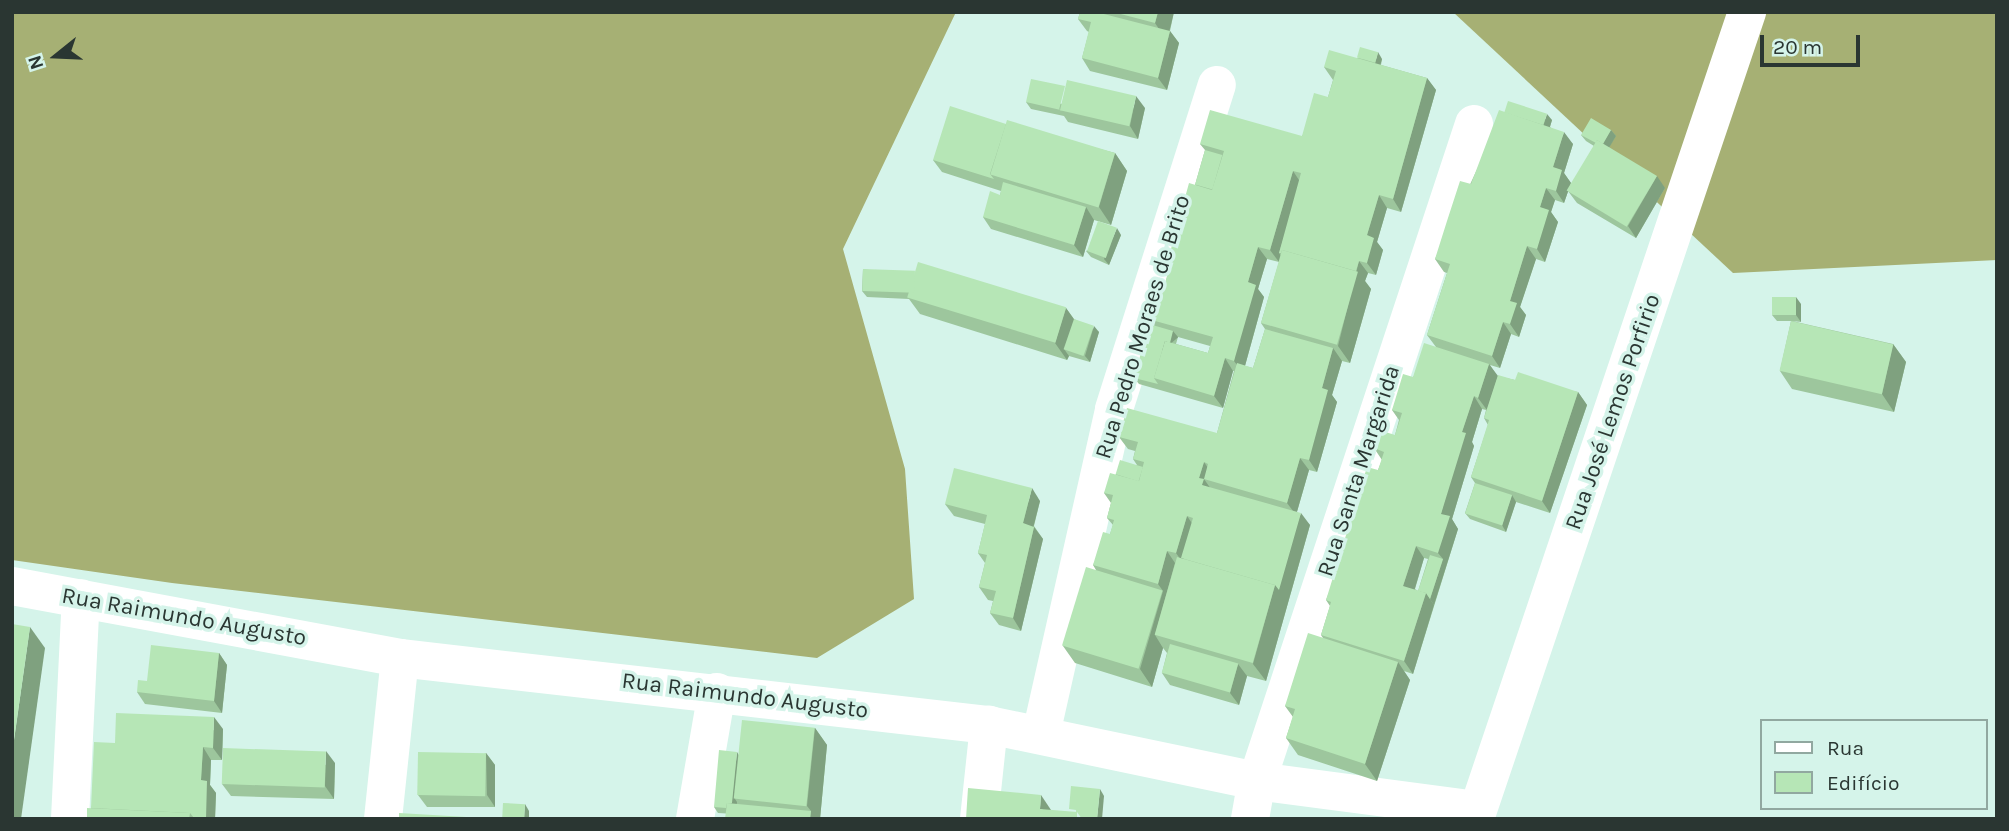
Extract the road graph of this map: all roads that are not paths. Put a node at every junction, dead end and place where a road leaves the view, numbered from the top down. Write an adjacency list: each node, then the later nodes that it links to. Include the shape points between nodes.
1 (1747, 12): 11 (street, Rua José Lemos Porfirio)
2 (1217, 85): 9 (street, Rua Pedro Moraes de Brito, via 1114,410)
3 (1474, 124): 10 (street, Rua Santa Margarida)
4 (12, 586): 5 (street, Rua Raimundo Augusto)
5 (81, 598): 6 (street, Rua Raimundo Augusto); 12 (street)
6 (400, 658): 7 (street, Rua Raimundo Augusto); 13 (street)
7 (717, 692): 8 (street, Rua Raimundo Augusto); 14 (street)
8 (989, 725): 9 (street, Rua Raimundo Augusto); 15 (street)
9 (1041, 734): 10 (street, Rua Raimundo Augusto)
10 (1257, 781): 11 (street, Rua Raimundo Augusto); 16 (street, Rua Santa Margarida)
11 (1476, 815)
12 (71, 819)
13 (383, 819)
14 (695, 819)
15 (979, 819)
16 (1250, 819)

